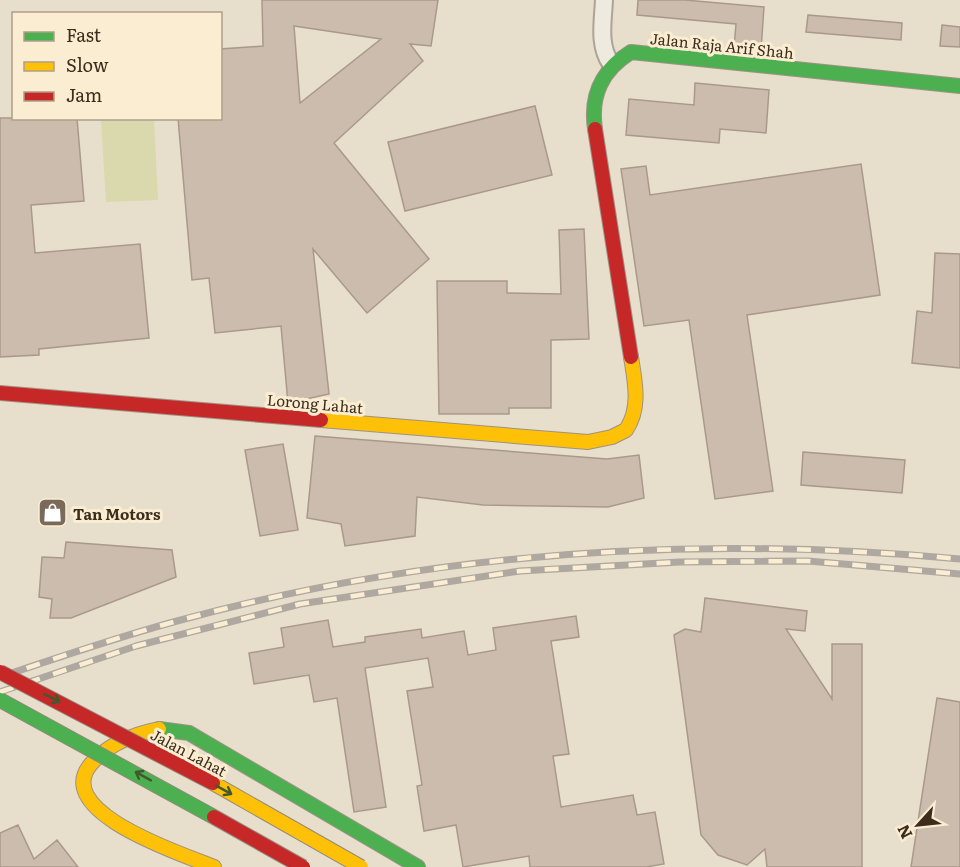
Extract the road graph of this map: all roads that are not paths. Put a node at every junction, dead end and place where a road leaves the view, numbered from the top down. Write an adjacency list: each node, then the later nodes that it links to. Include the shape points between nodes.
1 (604, 0): 2 (street, via 602,44)
2 (611, 64): 3 (street, Jalan Raja Arif Shah, via 631,52); 4 (street, Lorong Lahat, via 597,86 593,115 637,392 634,421 613,439 588,442)
3 (960, 86)
4 (0, 393)
5 (0, 672): 9 (street, Jalan Lahat, one-way to 9, bridge, via 201,777)
6 (0, 700): 8 (street, one-way to 6, bridge)
7 (214, 867): 10 (street, via 100,813 83,784 84,773 94,756 160,729 189,733)
8 (303, 867)
9 (361, 867)
10 (418, 867)

